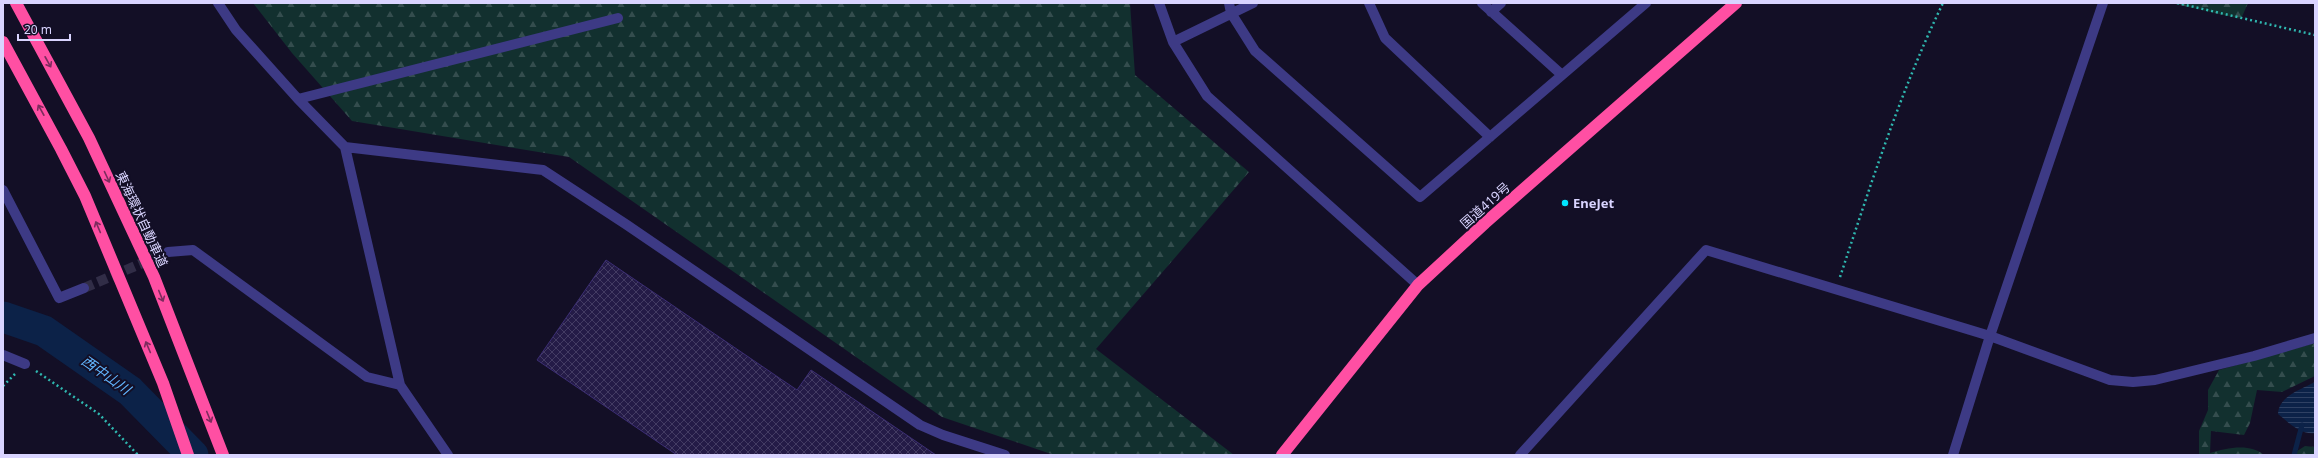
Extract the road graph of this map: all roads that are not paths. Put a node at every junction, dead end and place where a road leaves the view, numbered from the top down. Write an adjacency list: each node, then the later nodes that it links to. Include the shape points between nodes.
1 (16, 3): 31 (highway, 東海環状自動車道, one-way to 31, via 89,138 154,277)
2 (218, 3): 18 (street, via 236,30)
3 (1159, 3): 16 (street)
4 (1228, 3): 13 (street)
5 (1253, 3): 13 (street)
6 (1369, 3): 19 (street, via 1386,38)
7 (1482, 3): 12 (street)
8 (1501, 3): 12 (street)
9 (1646, 3): 17 (street)
10 (1736, 3): 23 (highway, 国道419号)
11 (2103, 3): 25 (street)
12 (1492, 12): 17 (street)
13 (1232, 13): 16 (street); 19 (street, via 1255,51 1420,197)
14 (618, 18): 18 (street)
15 (3, 42): 30 (highway, one-way to 15, via 163,383 85,196 62,148)
16 (1174, 42): 23 (street, via 1207,96)
17 (1562, 76): 19 (street)
18 (298, 99): 20 (street)
19 (1490, 137)
20 (345, 147): 29 (street); 33 (street, via 543,170 920,425)
21 (3, 190): 24 (street, via 59,298)
22 (168, 252): 29 (street, via 193,250 367,377)
23 (1418, 285): 34 (highway, 国道419号)
24 (84, 288)
25 (1990, 336): 26 (street, via 2110,380 2133,382 2155,380); 35 (street, via 1706,250); 36 (street)
26 (2315, 338)
27 (3, 354): 28 (street)
28 (25, 364)
29 (400, 385): 32 (street)
30 (188, 455)
31 (223, 455)
32 (448, 455)
33 (1005, 455)
34 (1282, 455)
35 (1520, 455)
36 (1953, 455)

